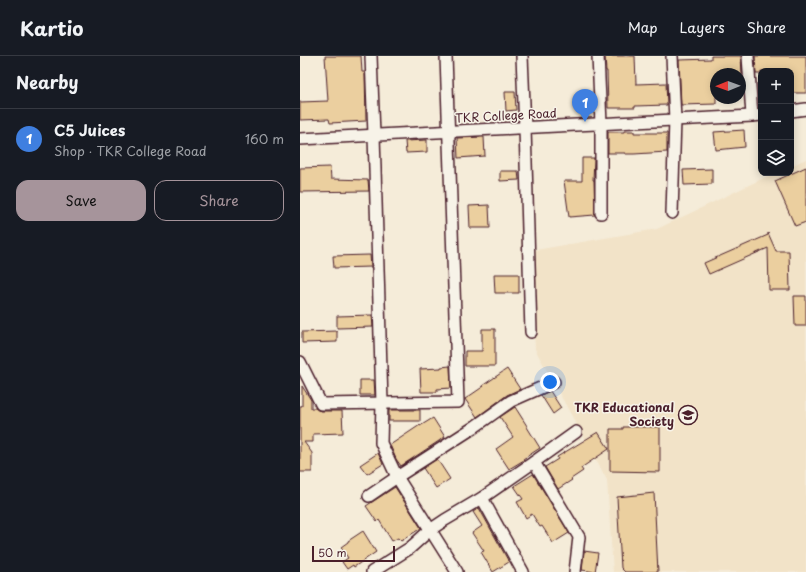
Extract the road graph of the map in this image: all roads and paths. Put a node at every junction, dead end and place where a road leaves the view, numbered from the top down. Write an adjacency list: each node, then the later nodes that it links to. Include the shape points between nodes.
1 (371, 56): 14 (street)
2 (446, 56): 13 (street)
3 (522, 56): 12 (street)
4 (598, 56): 11 (street)
5 (672, 56): 10 (street)
6 (748, 56): 9 (street)
7 (806, 109): 8 (street)
8 (794, 111)
9 (756, 116): 10 (street, TKR College Road)
10 (675, 120): 11 (street, TKR College Road); 17 (street)
11 (601, 124): 12 (street, TKR College Road); 16 (street)
12 (525, 128): 13 (street, TKR College Road); 18 (street)
13 (448, 131): 14 (street, TKR College Road); 21 (street, via 458,402)
14 (374, 135): 15 (street, TKR College Road); 21 (street)
15 (300, 139)
16 (601, 213)
17 (672, 213)
18 (530, 332)
19 (300, 362): 21 (street, via 321,404)
20 (554, 382): 24 (street, via 511,401)
21 (382, 403): 24 (street, via 381,443)
22 (576, 432): 23 (street)
23 (534, 462): 26 (street); 32 (street, via 579,537)
24 (396, 477): 25 (street); 27 (street)
25 (370, 496)
26 (482, 498): 27 (street); 31 (street)
27 (430, 530): 28 (street); 30 (street)
28 (384, 569): 29 (street)
29 (372, 572)
30 (457, 572)
31 (523, 572)
32 (575, 572)

